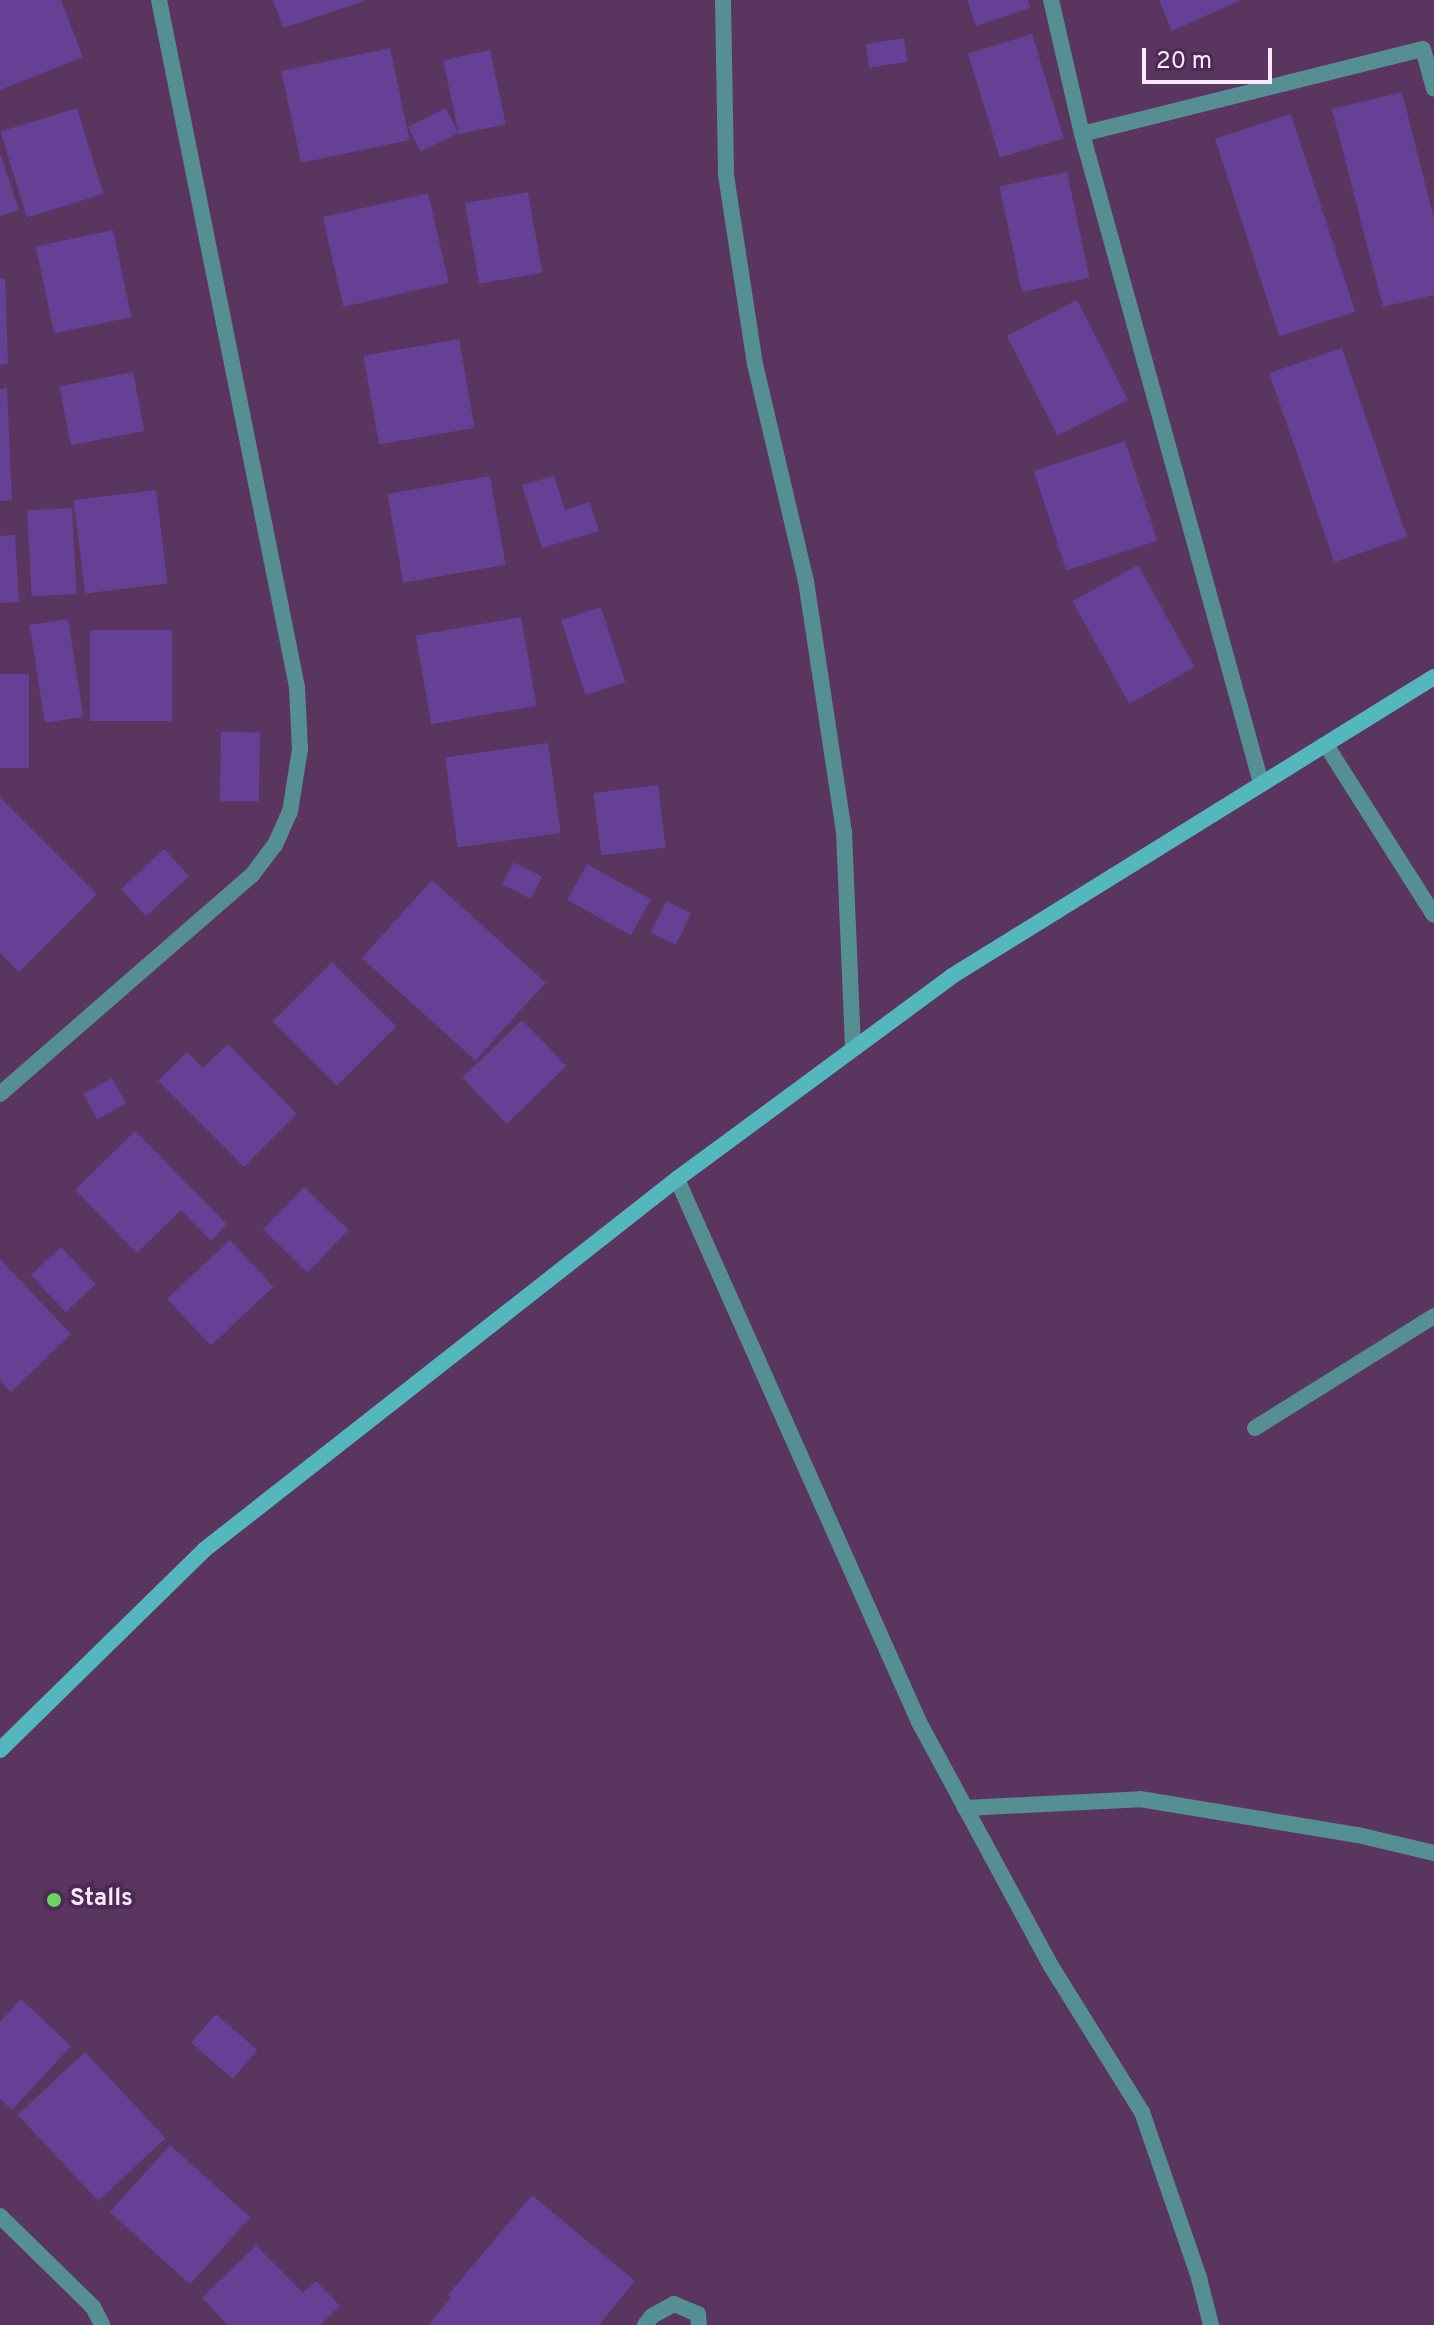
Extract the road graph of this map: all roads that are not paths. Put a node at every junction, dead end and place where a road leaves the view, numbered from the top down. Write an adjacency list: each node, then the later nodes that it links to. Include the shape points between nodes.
1 (159, 0): 11 (street, via 297,687 300,749 290,812 275,845 252,875)
2 (723, 0): 10 (street, via 726,175 755,364 806,581 844,832)
3 (1051, 0): 5 (street)
4 (1434, 89): 5 (street, via 1423,49)
5 (1082, 134): 8 (street)
6 (1434, 677): 7 (street)
7 (1326, 745): 8 (street); 9 (street)
8 (1261, 783): 10 (street, via 952,976)
9 (1434, 915)
10 (853, 1049): 12 (street)
11 (3, 1084)
12 (677, 1179): 15 (street, via 204,1550); 16 (street, via 919,1722)
13 (1434, 1316): 14 (street)
14 (1255, 1428)
15 (0, 1750)
16 (965, 1808): 17 (street, via 1140,1799); 22 (street, via 1051,1966 1142,2112)
17 (1434, 1853)
18 (0, 2216): 19 (street, via 93,2307)
19 (102, 2325)
20 (645, 2325): 21 (street, via 674,2304 698,2314)
21 (699, 2325)
22 (1211, 2325)

